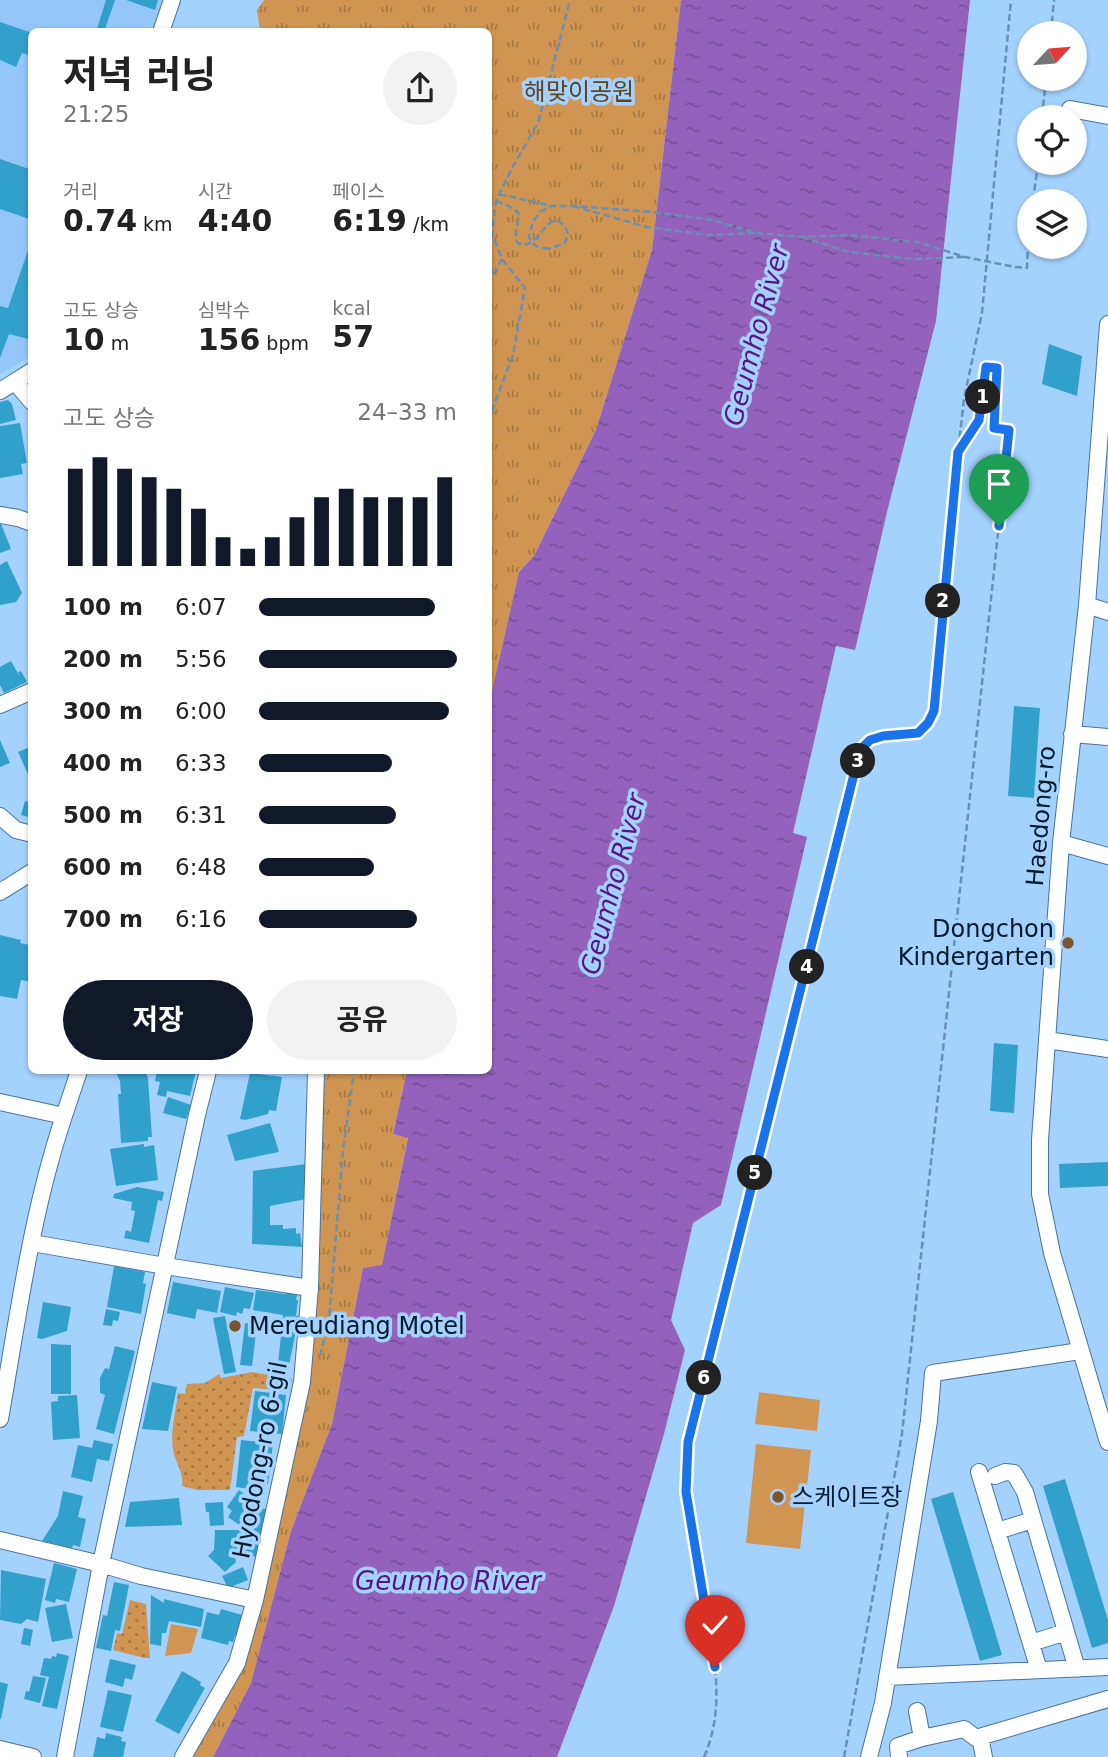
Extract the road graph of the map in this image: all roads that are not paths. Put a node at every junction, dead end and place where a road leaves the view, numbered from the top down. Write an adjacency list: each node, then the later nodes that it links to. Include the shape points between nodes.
1 (172, 0): 2 (street)
2 (162, 28)
3 (1087, 112): 4 (street)
4 (1108, 116)
5 (1108, 324): 8 (street, Haedong-ro)
6 (28, 374): 7 (street)
7 (15, 382): 9 (street); 10 (street)
8 (1106, 383): 13 (street, Haedong-ro)
9 (0, 391)
10 (28, 397)
11 (0, 516): 12 (street)
12 (28, 521)
13 (1087, 605): 14 (street); 17 (street, Haedong-ro)
14 (1108, 612)
15 (28, 693): 16 (street)
16 (0, 705)
17 (1072, 734): 18 (street); 21 (street, Haedong-ro)
18 (1108, 737)
19 (0, 816): 20 (street, via 16,830)
20 (28, 833)
21 (1061, 843): 22 (street); 25 (street, Haedong-ro)
22 (1108, 856)
23 (28, 874): 24 (street)
24 (0, 892)
25 (1047, 1040): 26 (street); 35 (street, Haedong-ro, via 1040,1194)
26 (1108, 1049)
27 (78, 1074): 31 (street)
28 (207, 1074): 33 (street)
29 (316, 1074): 34 (street, Hyodong-ro 6-gil)
30 (0, 1102): 31 (street)
31 (64, 1116): 32 (street)
32 (32, 1242): 33 (street); 36 (street)
33 (164, 1266): 34 (street); 41 (street)
34 (310, 1288): 42 (street, Hyodong-ro 6-gil, via 302,1381)
35 (1080, 1350): 37 (street, Haedong-ro); 48 (street, via 933,1373)
36 (0, 1419)
37 (1108, 1442)
38 (1033, 1520): 39 (street); 39 (street, via 1014,1473 987,1474); 43 (street)
39 (997, 1531): 44 (street)
40 (0, 1540): 41 (street)
41 (101, 1564): 42 (street); 55 (street)
42 (256, 1600): 56 (street, Hyodong-ro 6-gil, via 237,1664)
43 (1066, 1632): 44 (street); 46 (street)
44 (1031, 1643): 47 (street)
45 (1108, 1667): 46 (street)
46 (1077, 1669): 47 (street)
47 (1039, 1670): 48 (street)
48 (887, 1677): 57 (street)
49 (1108, 1699): 51 (street)
50 (917, 1711): 52 (street)
51 (979, 1737): 52 (street, via 964,1729); 59 (street)
52 (922, 1738): 58 (street, via 898,1746)
53 (0, 1749): 54 (street)
54 (33, 1757)
55 (65, 1757)
56 (183, 1757)
57 (869, 1757)
58 (899, 1757)
59 (984, 1757)

